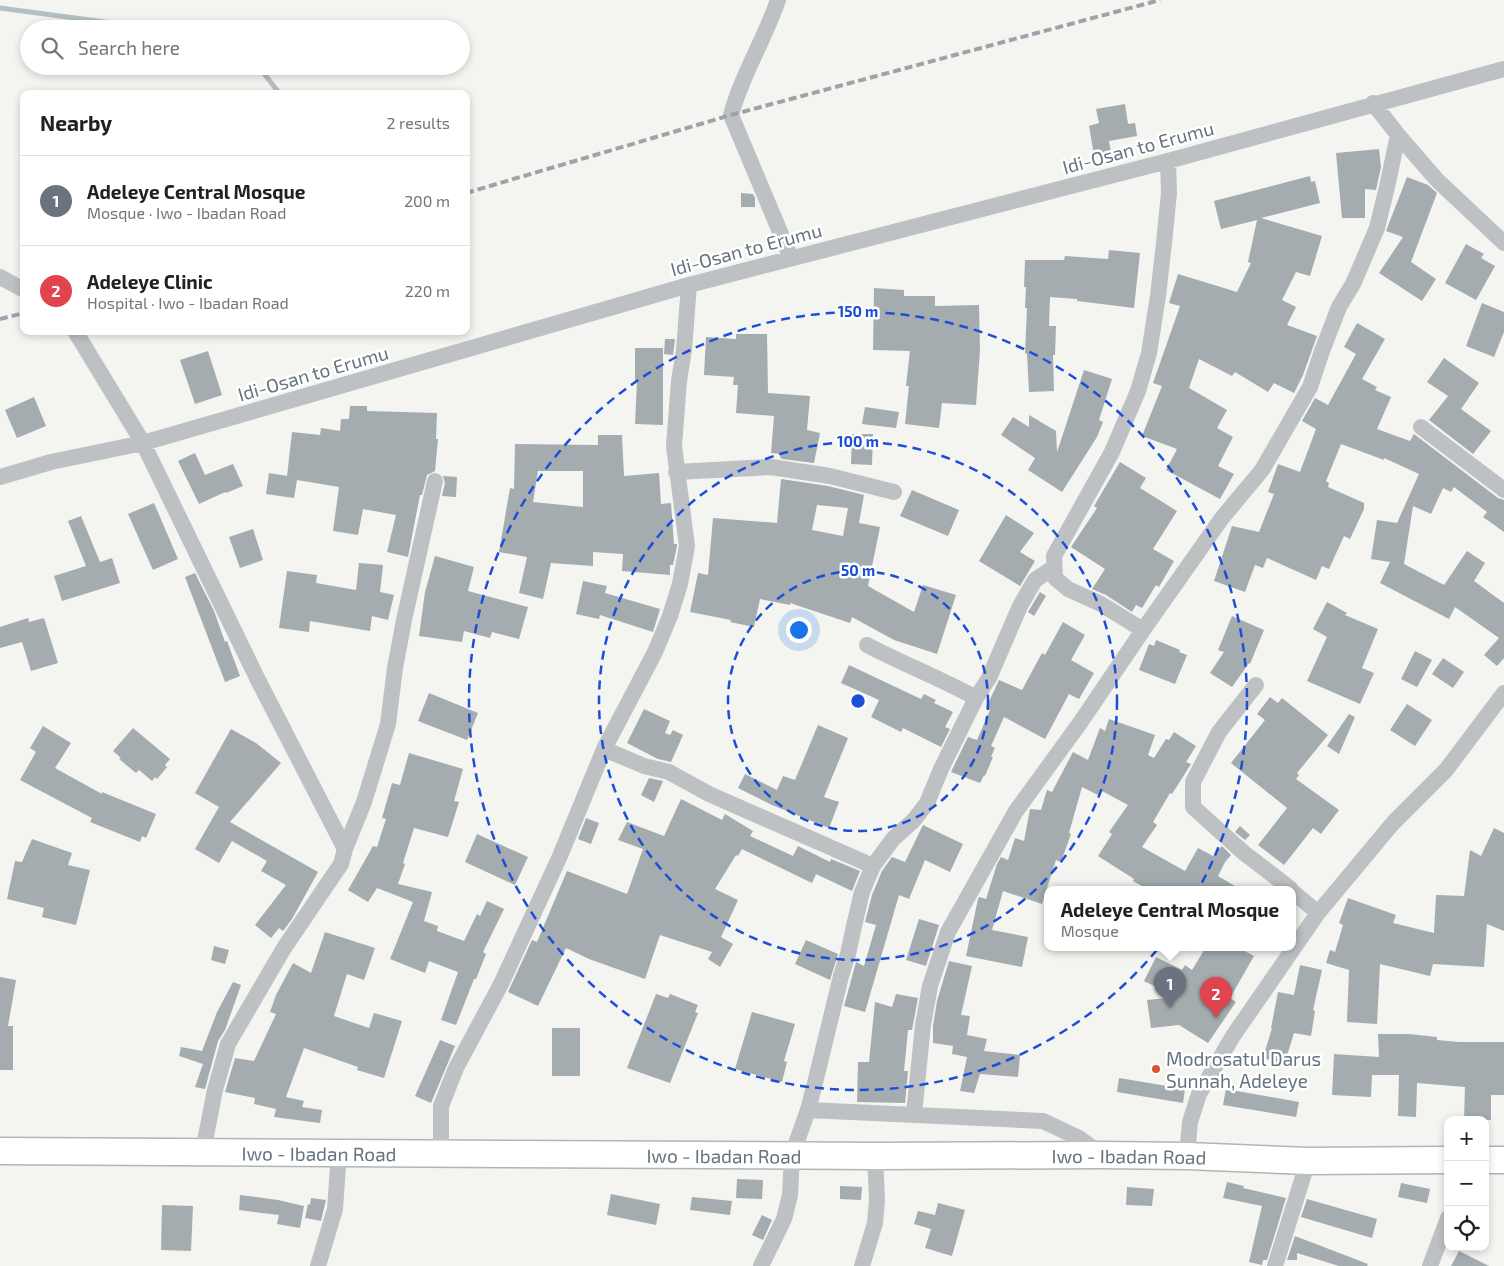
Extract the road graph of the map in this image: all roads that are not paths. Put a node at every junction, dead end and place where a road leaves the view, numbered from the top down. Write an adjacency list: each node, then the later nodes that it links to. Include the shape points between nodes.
1 (778, 0): 7 (street, via 770,26 756,48 736,95 731,115)
2 (1504, 68): 3 (street, Idi-Osan to Erumu)
3 (1373, 103): 4 (street); 5 (street, Idi-Osan to Erumu)
4 (1398, 135): 6 (street, via 1438,180); 20 (street, via 1376,228 1339,307 1310,388 1262,470 1222,518)
5 (1168, 161): 7 (street, Idi-Osan to Erumu); 19 (street, via 1169,193 1149,353 1138,391 1112,452 1054,556)
6 (1504, 242)
7 (791, 258): 9 (street, Idi-Osan to Erumu)
8 (0, 277): 10 (street)
9 (689, 285): 13 (street, Idi-Osan to Erumu); 14 (street, via 676,413)
10 (20, 288)
11 (77, 335): 13 (street)
12 (1421, 427): 17 (street)
13 (142, 443): 15 (street, Idi-Osan to Erumu, via 51,462); 26 (street)
14 (676, 472): 18 (street, via 771,467 830,476); 25 (street, via 688,546 680,584 655,652)
15 (0, 477)
16 (435, 482): 26 (street, via 404,620 388,724 364,802)
17 (1504, 490)
18 (894, 492)
19 (1053, 568): 20 (street, via 1055,578 1068,589 1101,604); 24 (street, via 1035,580 1020,606 989,678)
20 (1142, 630): 34 (street, via 1016,811 948,932 930,986)
21 (867, 645): 24 (street)
22 (1256, 685): 28 (street, via 1219,732 1193,782 1193,807)
23 (1504, 693): 30 (street, via 1446,770 1393,823)
24 (976, 698): 27 (street, via 927,803)
25 (604, 749): 27 (street, via 644,766 669,772 709,794); 38 (street, via 560,856 501,984 456,1068 441,1106)
26 (345, 849): 36 (street, via 341,864 284,948 228,1044)
27 (873, 866): 33 (street, via 862,892)
28 (1287, 886)
29 (1296, 894): 30 (street)
30 (1318, 913): 31 (street)
31 (1296, 945)
32 (1292, 951): 42 (street, via 1233,1036 1199,1094 1190,1122)
33 (808, 1110): 34 (street); 39 (street)
34 (914, 1114): 40 (street, via 1044,1120 1079,1138)
35 (0, 1151): 36 (main road, Iwo - Ibadan Road)
36 (203, 1151): 37 (main road, Iwo - Ibadan Road)
37 (339, 1153): 38 (main road, Iwo - Ibadan Road); 48 (street, via 335,1209)
38 (441, 1153): 39 (main road, Iwo - Ibadan Road)
39 (792, 1155): 41 (main road, Iwo - Ibadan Road); 49 (street, via 790,1195 784,1219)
40 (1101, 1155): 41 (main road, Iwo - Ibadan Road); 42 (main road, Iwo - Ibadan Road)
41 (875, 1156): 50 (street, via 876,1215)
42 (1187, 1156): 46 (main road, Iwo - Ibadan Road)
43 (1444, 1160): 46 (main road, Iwo - Ibadan Road)
44 (1489, 1160): 45 (main road)
45 (1504, 1160)
46 (1308, 1161): 51 (street)
47 (1444, 1229): 52 (street)
48 (318, 1266)
49 (761, 1266)
50 (862, 1266)
51 (1275, 1266)
52 (1430, 1266)

